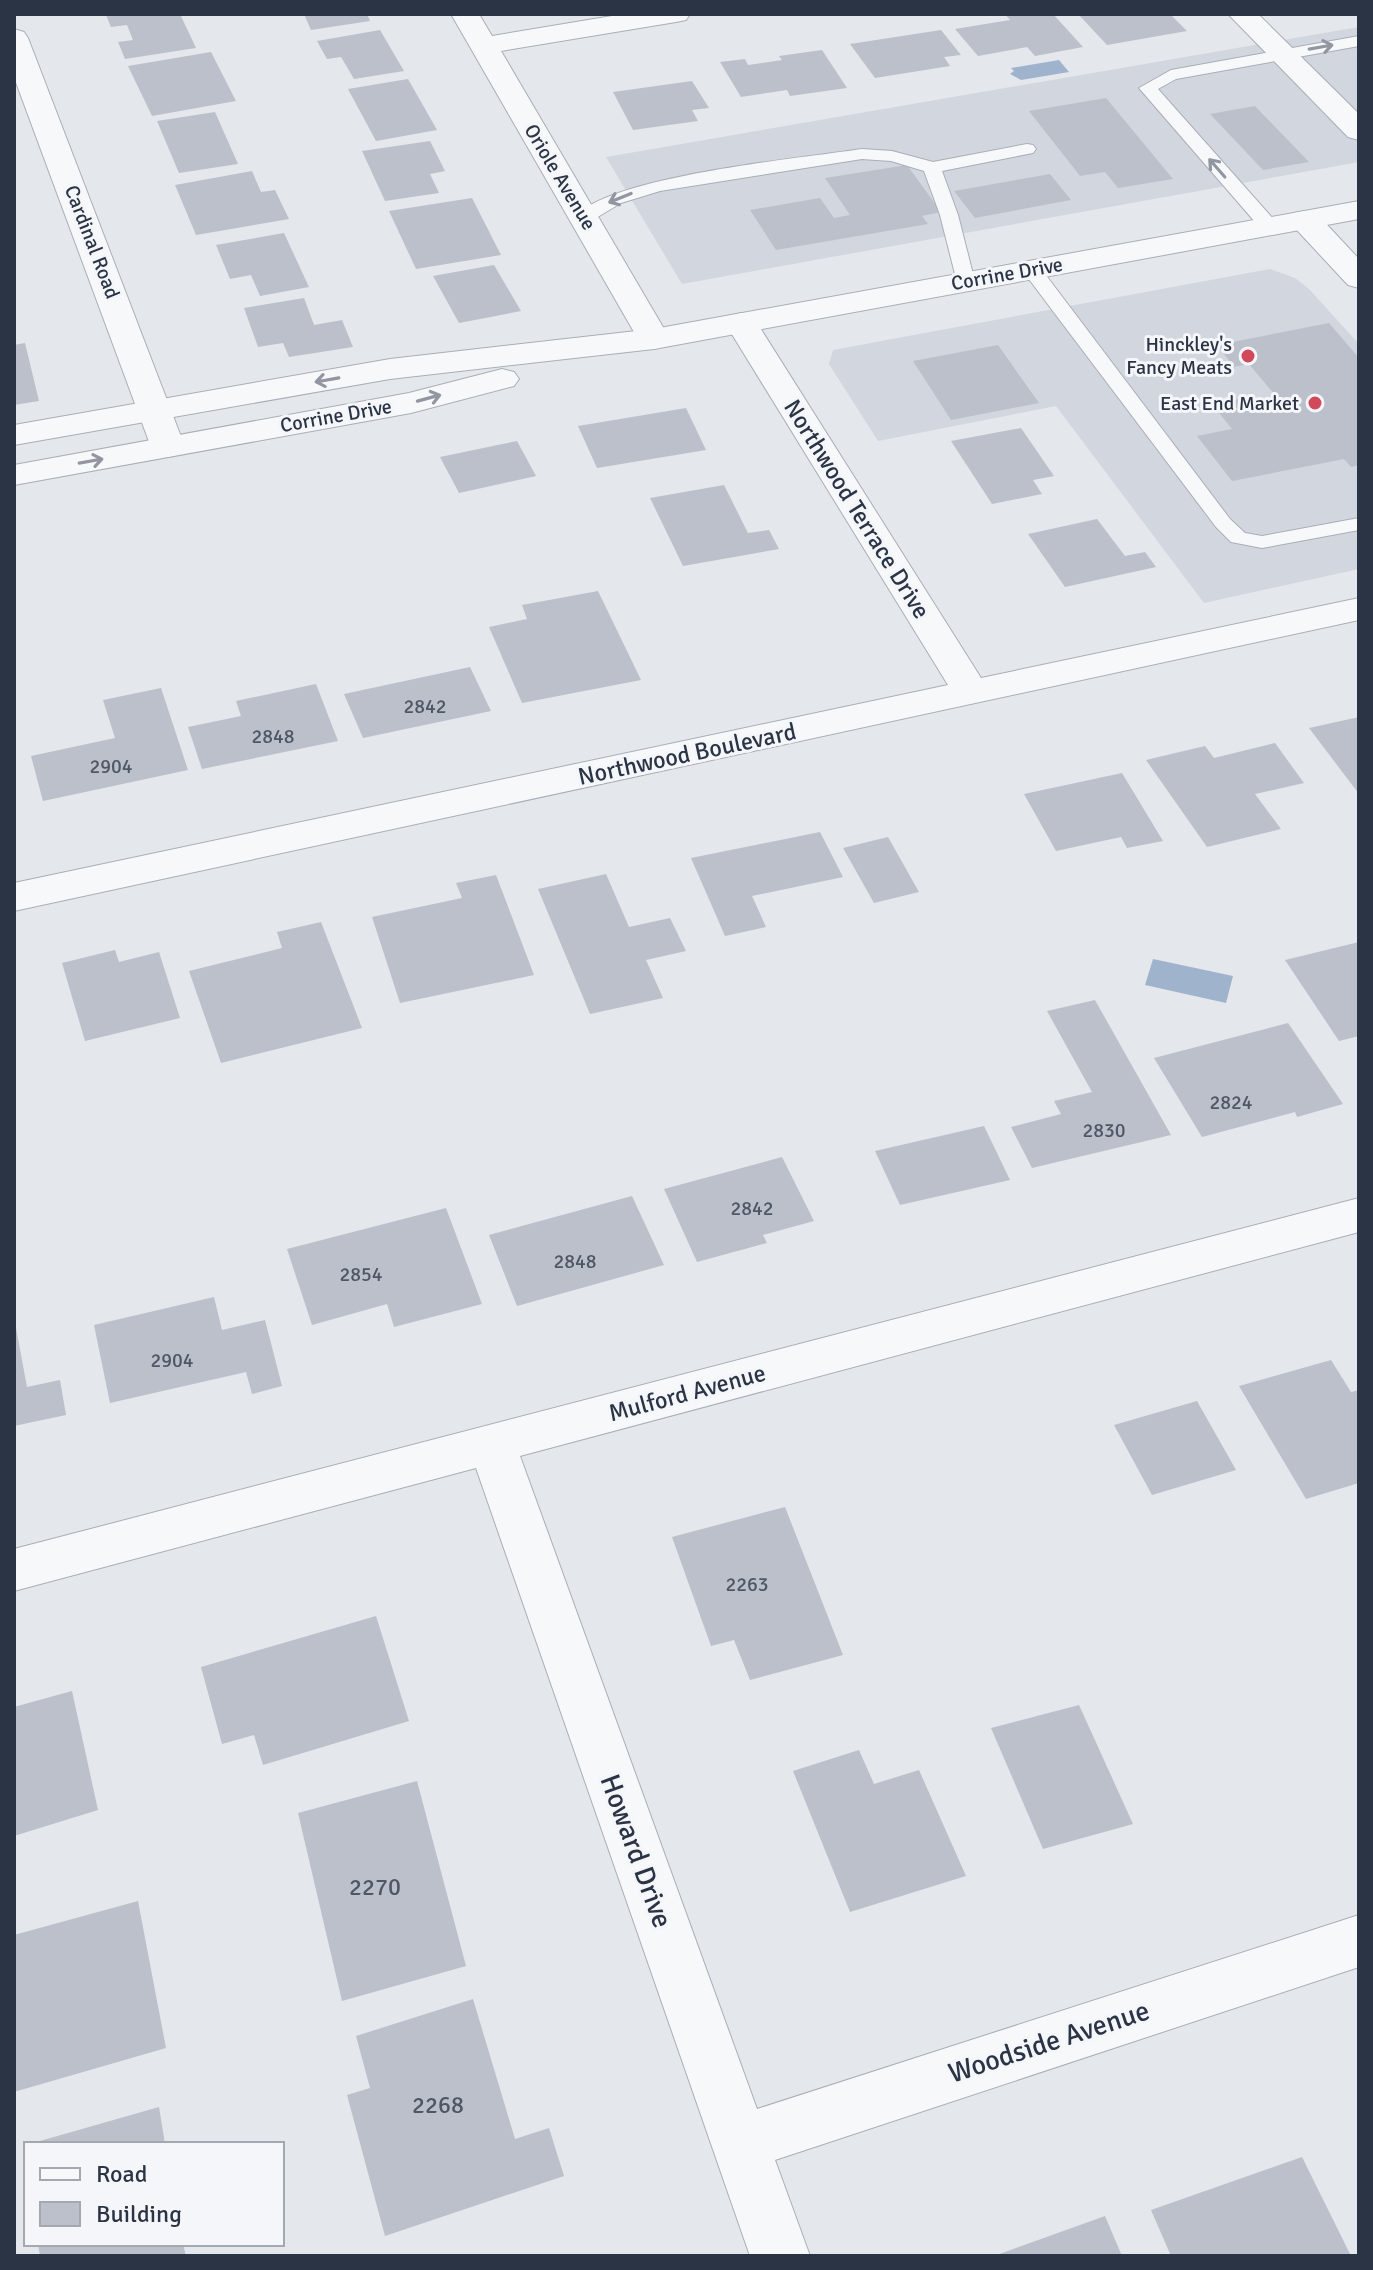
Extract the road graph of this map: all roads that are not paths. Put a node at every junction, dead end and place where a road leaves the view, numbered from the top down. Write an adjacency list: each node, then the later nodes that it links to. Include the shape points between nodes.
1 (465, 14): 6 (street, Oriole Avenue)
2 (676, 14): 6 (street)
3 (1242, 14): 7 (street)
4 (14, 40): 20 (street, Cardinal Road)
5 (1359, 41): 7 (lane, one-way to 5)
6 (482, 46): 12 (street, Oriole Avenue)
7 (1282, 54): 8 (street); 14 (lane, one-way to 7, via 1148,88 1171,75)
8 (1359, 131)
9 (1027, 149): 10 (lane)
10 (932, 168): 12 (lane, one-way to 12, via 862,154 658,186 615,199); 17 (lane)
11 (1359, 210): 13 (street, Corrine Drive)
12 (584, 217): 19 (street, Oriole Avenue)
13 (1305, 220): 14 (street, Corrine Drive); 16 (street)
14 (1269, 226): 15 (street, Corrine Drive)
15 (1032, 270): 17 (street, Corrine Drive); 24 (lane, via 1238,538 1262,542)
16 (1359, 278)
17 (966, 282): 18 (street, Corrine Drive)
18 (741, 323): 19 (street, Corrine Drive); 26 (street, Northwood Terrace Drive)
19 (654, 339): 20 (street, Corrine Drive, one-way to 20, via 390,369); 22 (street, Corrine Drive, one-way to 19, via 411,403)
20 (156, 410): 21 (street, Corrine Drive); 22 (street, Cardinal Road)
21 (14, 435)
22 (168, 447): 23 (street, Corrine Drive, one-way to 22)
23 (14, 475)
24 (1359, 524)
25 (1359, 609): 26 (street, Northwood Boulevard)
26 (972, 694): 27 (street, Northwood Boulevard)
27 (14, 897)
28 (1359, 1215): 29 (street, Mulford Avenue)
29 (492, 1445): 30 (street, Mulford Avenue); 32 (street, Howard Drive)
30 (14, 1570)
31 (1359, 1941): 32 (street, Woodside Avenue)
32 (740, 2143): 33 (street, Howard Drive)
33 (780, 2256)

